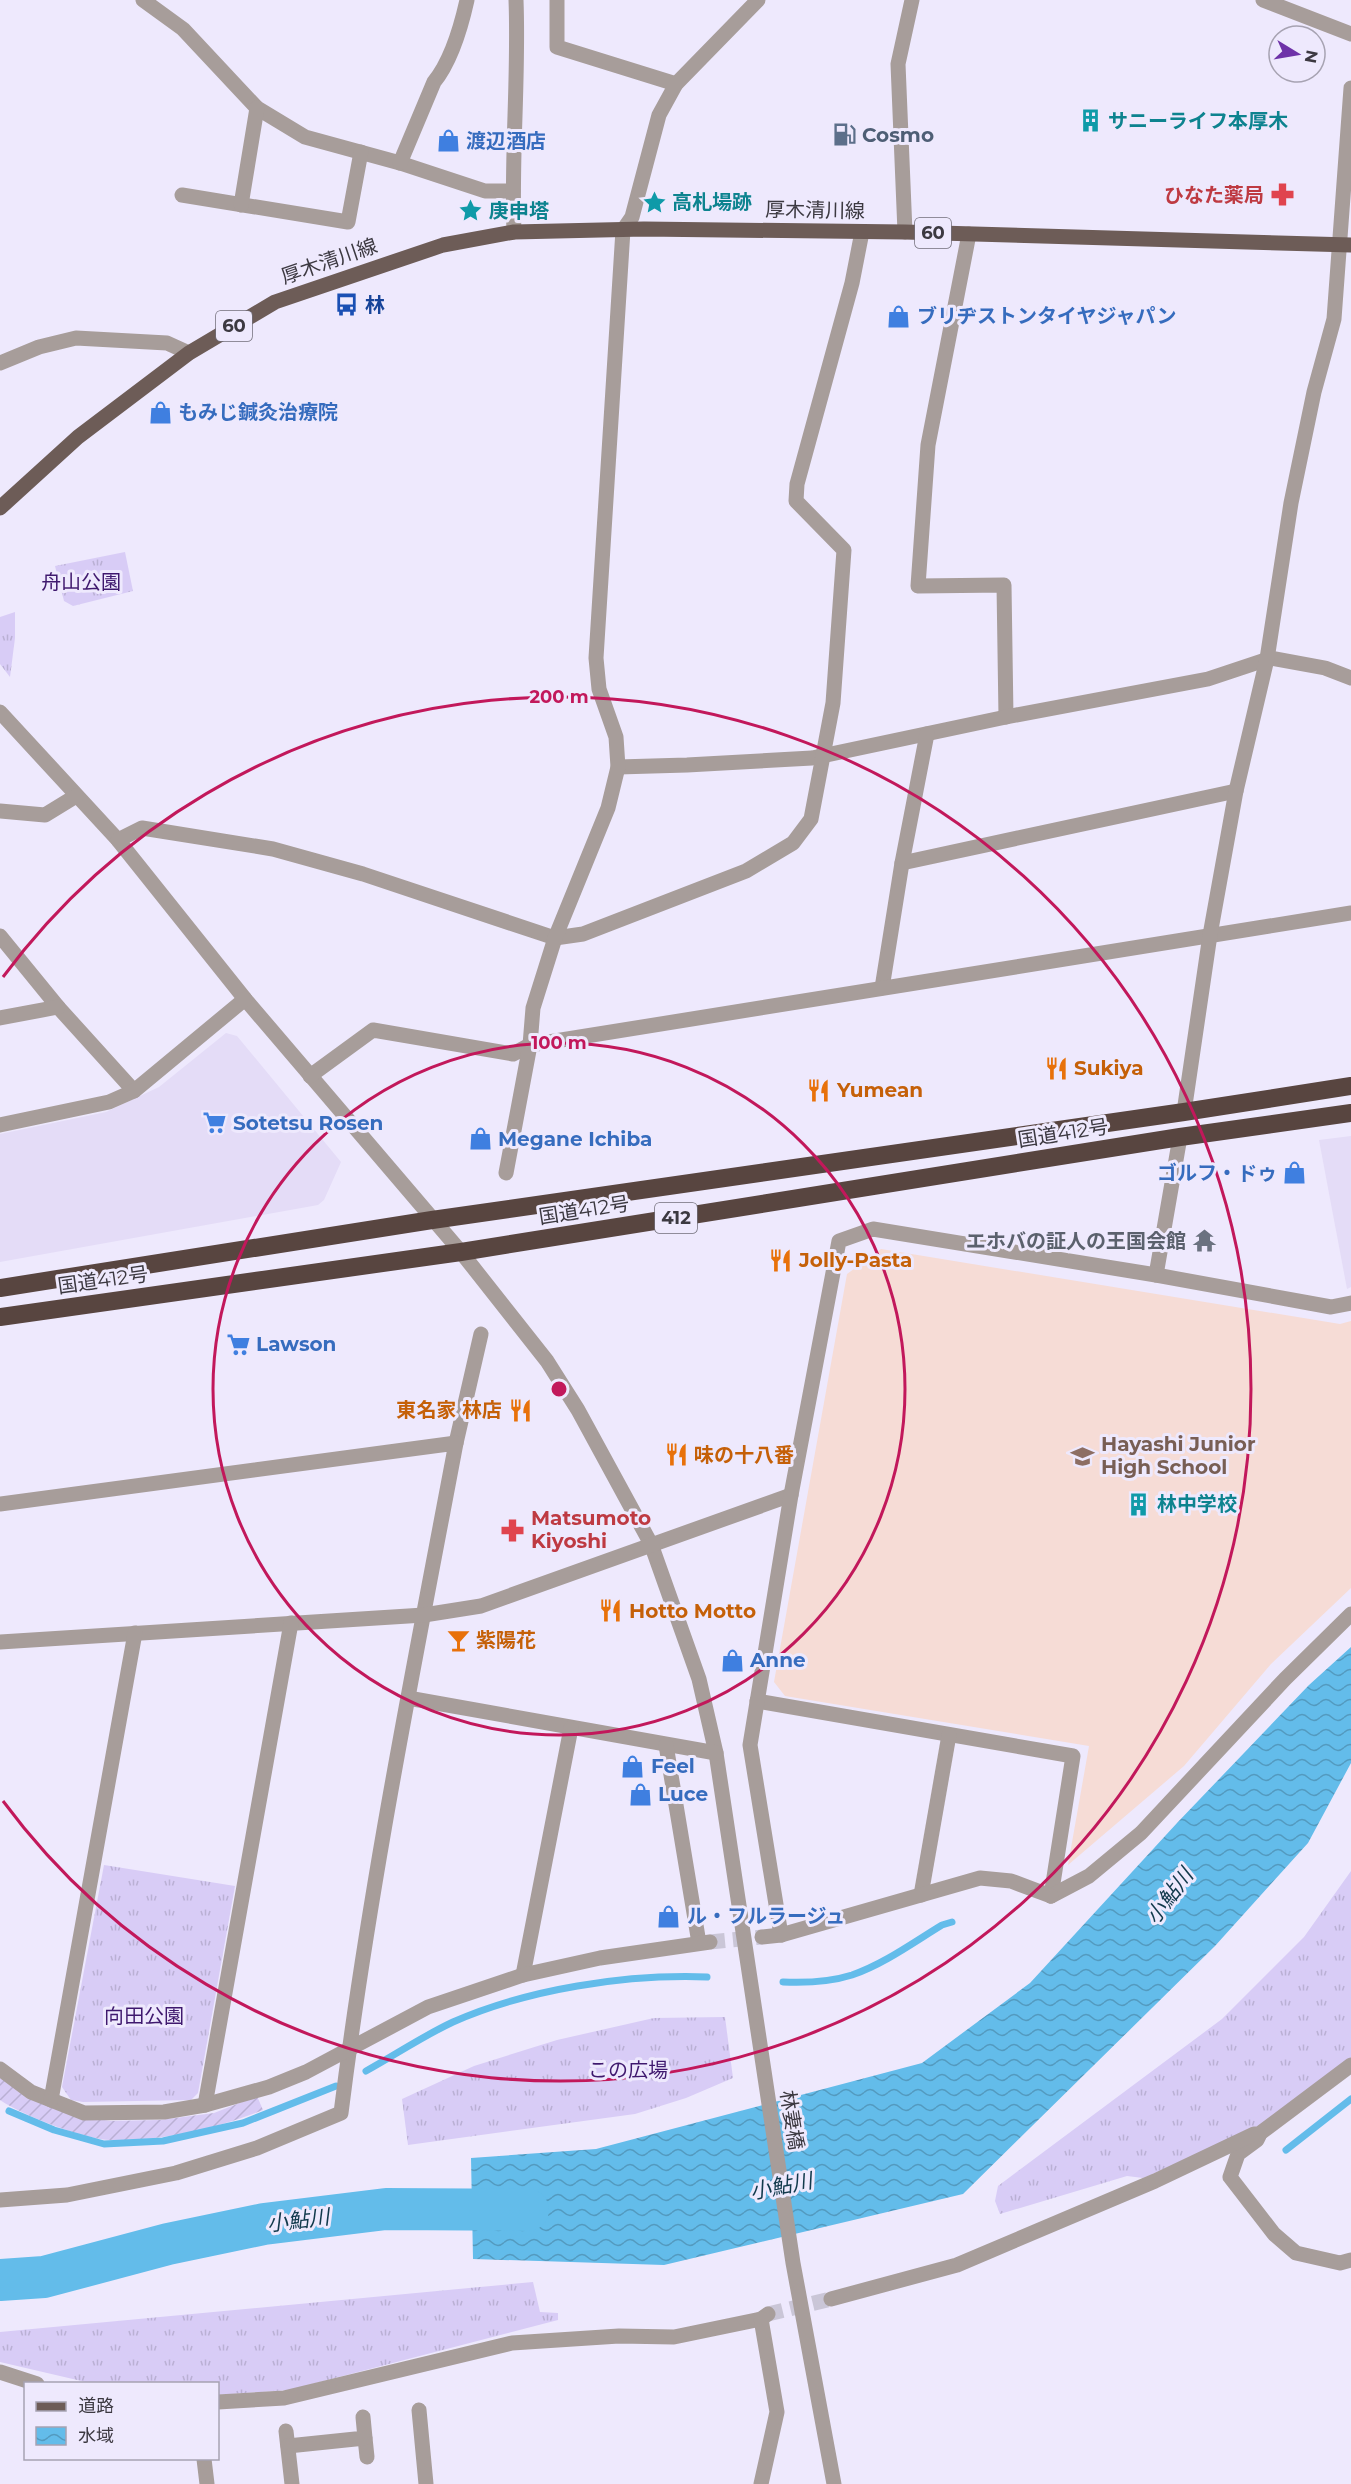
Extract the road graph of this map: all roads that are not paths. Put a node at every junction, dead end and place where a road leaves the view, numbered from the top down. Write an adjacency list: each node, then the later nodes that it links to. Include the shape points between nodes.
1 (143, 0): 11 (street, via 183,28)
2 (467, 0): 13 (street, via 440,74)
3 (516, 0): 14 (street)
4 (557, 0): 9 (street, via 557,48)
5 (758, 0): 9 (street)
6 (912, 0): 20 (street, via 898,64)
7 (1263, 0): 8 (street)
8 (1351, 34)
9 (676, 84): 17 (street, via 659,115 632,217)
10 (1351, 88): 22 (street)
11 (257, 108): 12 (street, via 305,137); 16 (street)
12 (362, 153): 13 (street); 16 (street, via 348,222)
13 (400, 163): 14 (street, via 484,191)
14 (513, 191): 18 (street)
15 (182, 195): 16 (street)
16 (241, 205)
17 (623, 230): 18 (main road, 厚木清川線 / 60); 19 (main road, 厚木清川線 / 60); 32 (street, via 596,658 599,689 616,737)
18 (514, 232): 23 (main road, 厚木清川線 / 60, via 443,245 275,302)
19 (862, 232): 20 (main road, 厚木清川線 / 60); 31 (street, via 852,283 797,484 796,501 844,550 833,703)
20 (905, 232): 21 (main road, 厚木清川線 / 60)
21 (969, 234): 22 (main road, 厚木清川線 / 60); 29 (street, via 928,445 918,586 1004,585)
22 (1346, 245): 26 (street, via 1334,319 1291,503)
23 (189, 352): 24 (street, via 167,343 76,338 39,347); 25 (main road, 厚木清川線 / 60, via 78,437)
24 (0, 363)
25 (0, 508)
26 (1267, 659): 27 (street, via 1325,668); 29 (street, via 1208,679); 33 (street)
27 (1351, 678)
28 (0, 712): 34 (street, 林妻橋)
29 (1006, 717): 30 (street)
30 (927, 734): 31 (street); 37 (street)
31 (822, 756): 32 (street); 41 (street, via 811,819 793,843 746,871 583,934)
32 (618, 767): 41 (street, via 608,808)
33 (1236, 791): 37 (street); 39 (street)
34 (76, 796): 35 (street, via 45,815); 36 (street, 林妻橋)
35 (0, 811)
36 (118, 840): 41 (street, via 142,828 273,849); 43 (street, 林妻橋)
37 (902, 863): 42 (street)
38 (1351, 913): 39 (street)
39 (1210, 935): 42 (street); 50 (street)
40 (0, 936): 44 (street)
41 (555, 938): 46 (street, via 533,1008)
42 (882, 988): 46 (street)
43 (245, 999): 47 (street, 林妻橋); 49 (street)
44 (58, 1007): 45 (street); 49 (street)
45 (0, 1018)
46 (530, 1045): 47 (street, via 513,1054 373,1030); 54 (street)
47 (310, 1076): 55 (street, 林妻橋)
48 (1351, 1086): 50 (highway, 国道412号 / 412)
49 (134, 1092): 52 (street, via 108,1102)
50 (1184, 1112): 55 (highway, 国道412号 / 412)
51 (1351, 1113): 53 (highway, 国道412号 / 412)
52 (0, 1125)
53 (1180, 1137): 56 (highway, 国道412号 / 412); 57 (street)
54 (506, 1173)
55 (432, 1220): 56 (street, 林妻橋); 58 (highway, 国道412号 / 412)
56 (461, 1252): 60 (highway, 国道412号 / 412); 65 (street, 林妻橋, via 547,1361 584,1420)
57 (1156, 1275): 59 (street, via 1331,1307); 63 (street, via 873,1229 839,1241)
58 (0, 1288)
59 (1351, 1303)
60 (0, 1317)
61 (481, 1334): 62 (street)
62 (456, 1443): 64 (street); 67 (street)
63 (791, 1496): 65 (street); 72 (street)
64 (0, 1504)
65 (651, 1544): 67 (street, via 481,1606); 76 (street, 林妻橋, via 699,1679)
66 (1351, 1614): 78 (street, via 1141,1833 1089,1876)
67 (424, 1615): 68 (street); 71 (street)
68 (291, 1623): 69 (street); 86 (street)
69 (135, 1633): 70 (street); 85 (street)
70 (0, 1642)
71 (408, 1698): 73 (street); 82 (street)
72 (757, 1701): 74 (street); 79 (street, via 750,1745)
73 (571, 1728): 75 (street); 81 (street)
74 (949, 1735): 77 (street); 78 (street, via 1073,1756)
75 (666, 1745): 76 (street); 81 (street, via 704,1943 600,1958)
76 (716, 1753): 103 (street, 林妻橋, via 793,2263)
77 (921, 1895): 78 (street, via 980,1878 1011,1881); 79 (street)
78 (1051, 1896)
79 (781, 1935): 80 (street)
80 (762, 1937)
81 (523, 1975): 82 (street, via 428,2007)
82 (349, 2048): 86 (street, via 269,2087); 88 (street, via 340,2113 257,2148 176,2173 67,2195)
83 (1351, 2065): 87 (street)
84 (0, 2069): 85 (street, via 31,2092)
85 (51, 2100): 86 (street, via 84,2113 164,2112)
86 (205, 2105)
87 (1259, 2134): 89 (street, via 1238,2154 1230,2176 1274,2234 1296,2253 1340,2263); 90 (street, via 957,2265)
88 (0, 2200)
89 (1351, 2260)
90 (831, 2299)
91 (0, 2372): 92 (street)
92 (31, 2382)
93 (219, 2402): 102 (street, via 284,2398 512,2343 619,2336 674,2337 765,2316 777,2412)
94 (419, 2410): 101 (street)
95 (363, 2417): 96 (street)
96 (365, 2438): 97 (street); 100 (street, via 287,2439)
97 (367, 2457)
98 (204, 2460): 99 (street)
99 (207, 2484)
100 (292, 2484)
101 (426, 2484)
102 (761, 2484)
103 (834, 2484)

